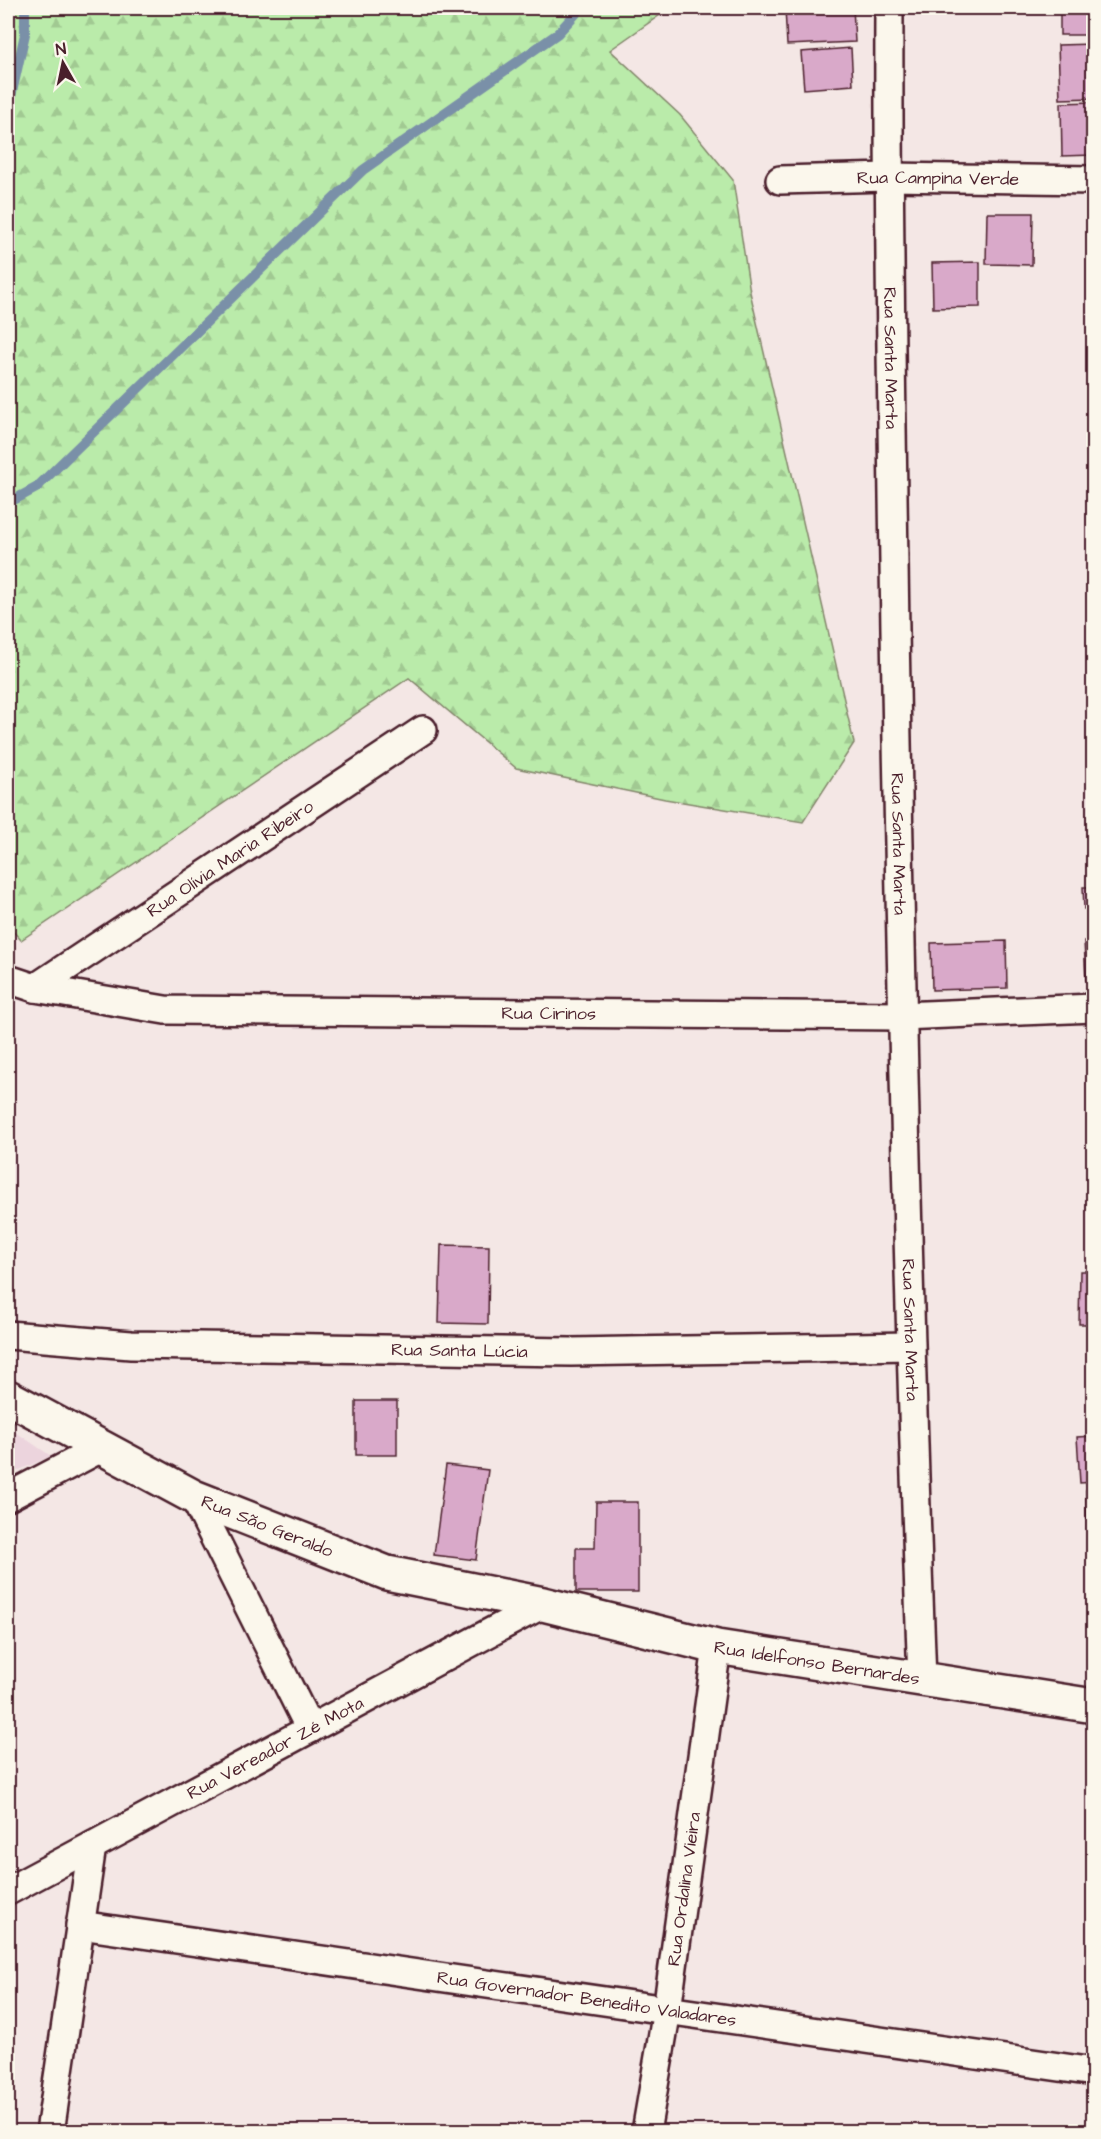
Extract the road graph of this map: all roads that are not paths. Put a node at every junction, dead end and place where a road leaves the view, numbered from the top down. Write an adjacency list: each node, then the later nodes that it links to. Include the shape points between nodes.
1 (889, 8): 2 (street, Rua Santa Marta)
2 (888, 177): 3 (street, Rua Campina Verde); 4 (street, Rua Campina Verde); 9 (street, Rua Santa Marta)
3 (780, 180)
4 (1094, 180)
5 (423, 730): 7 (street, Rua Olívia Maria Ribeiro)
6 (8, 979): 7 (street, Rua Cirinos)
7 (35, 988): 9 (street, Rua Cirinos, via 165,1010)
8 (1094, 1008): 9 (street, Rua Cirinos)
9 (901, 1016): 11 (street, Rua Santa Marta)
10 (8, 1335): 11 (street, Rua Santa Lúcia, via 131,1345 571,1352)
11 (909, 1346): 18 (street, Rua Santa Marta)
12 (8, 1397): 13 (street, Rua São Geraldo)
13 (102, 1448): 14 (street); 15 (street, Rua São Geraldo)
14 (8, 1497)
15 (194, 1497): 16 (street, Rua São Geraldo, via 387,1573); 20 (street)
16 (543, 1604): 17 (street, Rua Idelfonso Bernardes); 20 (street, Rua Vereador Zé Mota)
17 (717, 1647): 18 (street, Rua Idelfonso Bernardes); 24 (street, Rua Ordalina Vieira)
18 (922, 1680): 19 (street, Rua Idelfonso Bernardes)
19 (1094, 1706)
20 (310, 1729): 21 (street, Rua Vereador Zé Mota)
21 (92, 1846): 22 (street, Rua Vereador Zé Mota); 23 (street)
22 (8, 1891)
23 (80, 1925): 24 (street, Rua Governador Benedito Valadares); 26 (street)
24 (667, 2010): 25 (street, Rua Governador Benedito Valadares); 27 (street, Rua Ordalina Vieira)
25 (1094, 2072)
26 (50, 2132)
27 (646, 2132)

